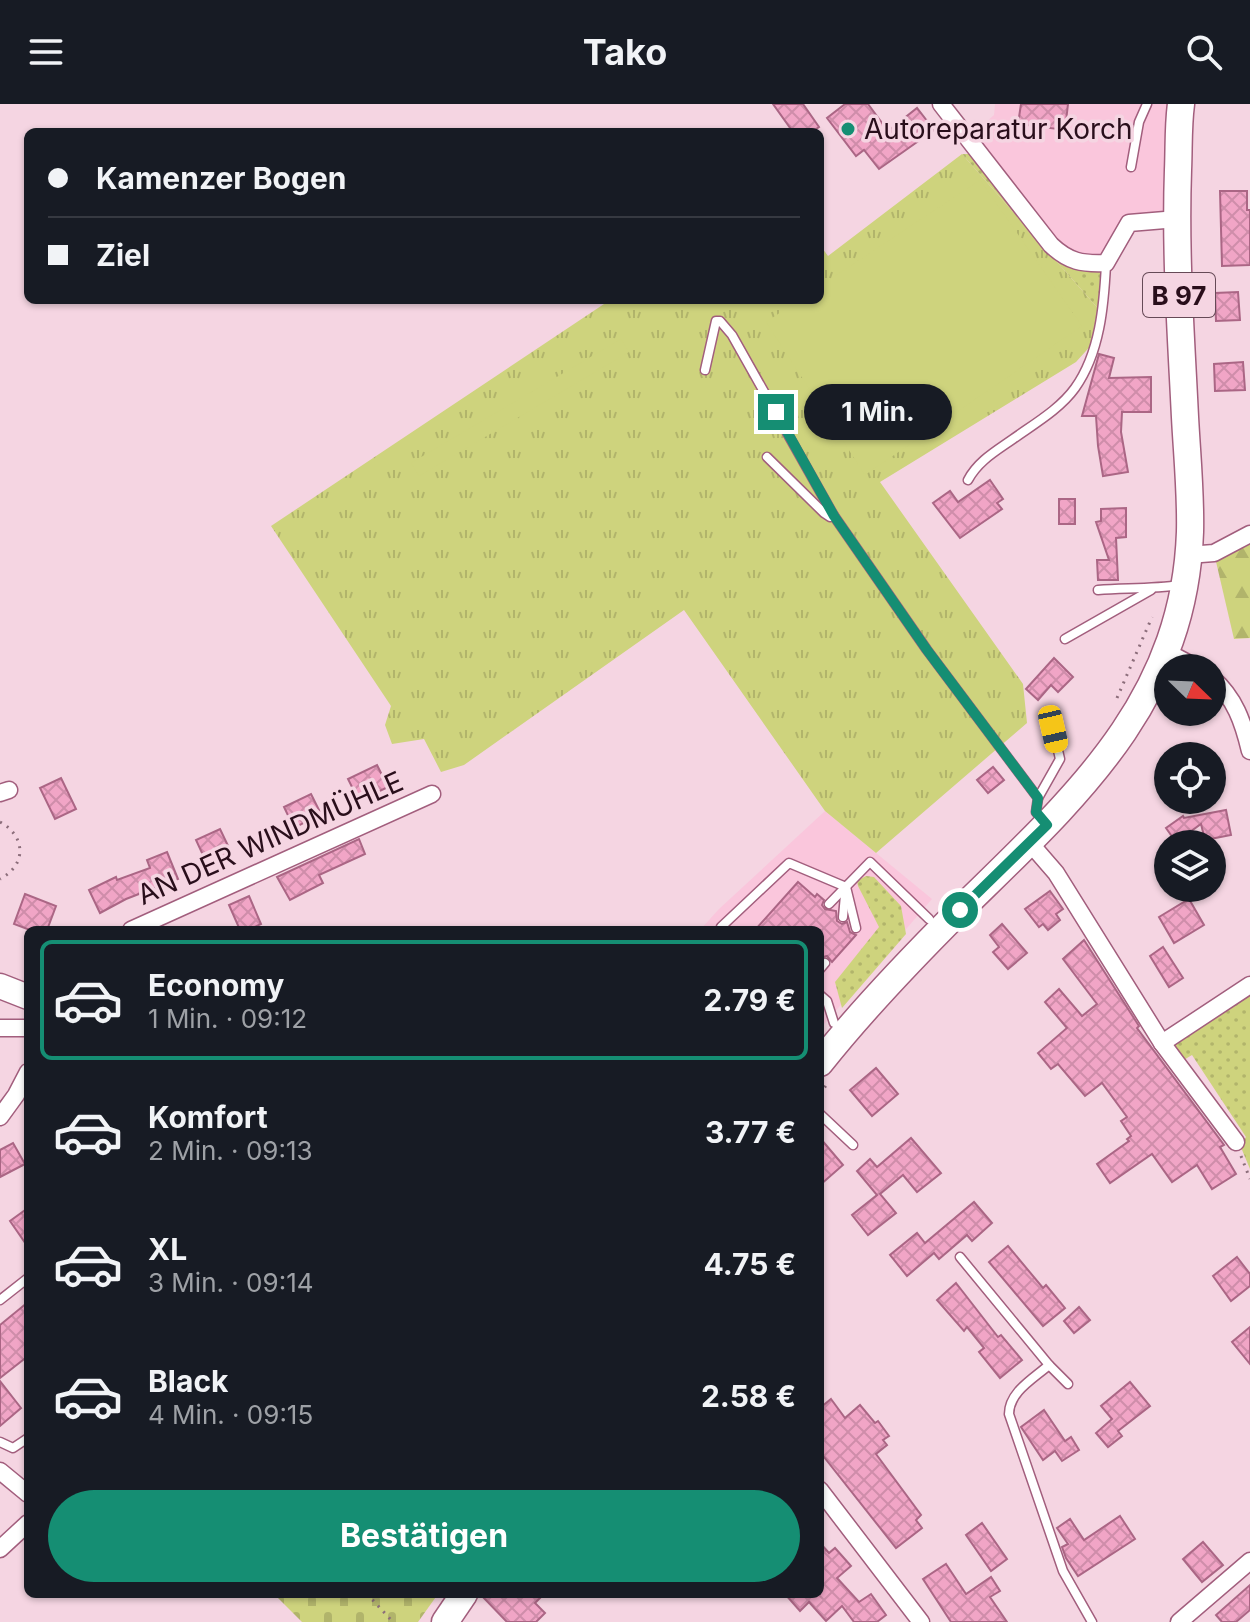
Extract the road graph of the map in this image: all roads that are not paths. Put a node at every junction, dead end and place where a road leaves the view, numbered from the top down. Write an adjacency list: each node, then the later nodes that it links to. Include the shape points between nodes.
1 (941, 104): 6 (street, via 1051,245 1082,264)
2 (1147, 104): 4 (lane)
3 (1181, 104): 5 (main road, B 97)
4 (1131, 167)
5 (1177, 219): 6 (street, via 1129,223); 12 (main road, B 97)
6 (1106, 263): 9 (lane, via 1104,307 1075,388 981,462)
7 (705, 370): 10 (lane, via 720,321)
8 (767, 457): 10 (lane, via 824,513)
9 (968, 480)
10 (834, 516): 23 (lane)
11 (1250, 534): 12 (street, via 1214,553)
12 (1188, 555): 13 (main road, B 97)
13 (1174, 586): 15 (lane); 17 (main road, B 97)
14 (1098, 590): 15 (lane)
15 (1151, 590): 16 (lane)
16 (1065, 639)
17 (1167, 652): 18 (street); 24 (main road, B 97, via 1111,751)
18 (1171, 654)
19 (1226, 692): 21 (street)
20 (1053, 729): 23 (lane, via 1060,759)
21 (1250, 751)
22 (432, 794): 29 (street, AN DER WINDMÜHLE)
23 (1038, 798): 24 (lane)
24 (1038, 834): 39 (street, via 1056,873); 40 (main road, B 97, via 940,930)
25 (846, 887): 26 (lane); 27 (lane); 28 (lane, via 870,862); 30 (lane, via 789,863); 31 (lane)
26 (829, 904)
27 (843, 917)
28 (929, 919)
29 (140, 926)
30 (722, 926)
31 (856, 928)
32 (1250, 985): 39 (street)
33 (0, 986): 34 (main road)
34 (24, 992)
35 (824, 998): 36 (lane)
36 (834, 1023)
37 (0, 1028): 38 (street)
38 (24, 1028)
39 (1162, 1043): 44 (street)
40 (824, 1058)
41 (24, 1080): 42 (street)
42 (0, 1117)
43 (824, 1118): 45 (lane)
44 (1236, 1142)
45 (853, 1145)
46 (960, 1257): 49 (lane)
47 (24, 1281): 48 (lane)
48 (0, 1300)
49 (1049, 1365): 50 (lane); 60 (lane, via 1014,1395 1009,1414 1063,1571)
50 (1068, 1384)
51 (24, 1440): 52 (lane, via 13,1448)
52 (0, 1442)
53 (0, 1471): 54 (street)
54 (24, 1491)
55 (824, 1495): 59 (street)
56 (24, 1527): 57 (street)
57 (0, 1549)
58 (1250, 1561): 61 (street)
59 (921, 1622)
60 (1092, 1622)
61 (1179, 1622)

